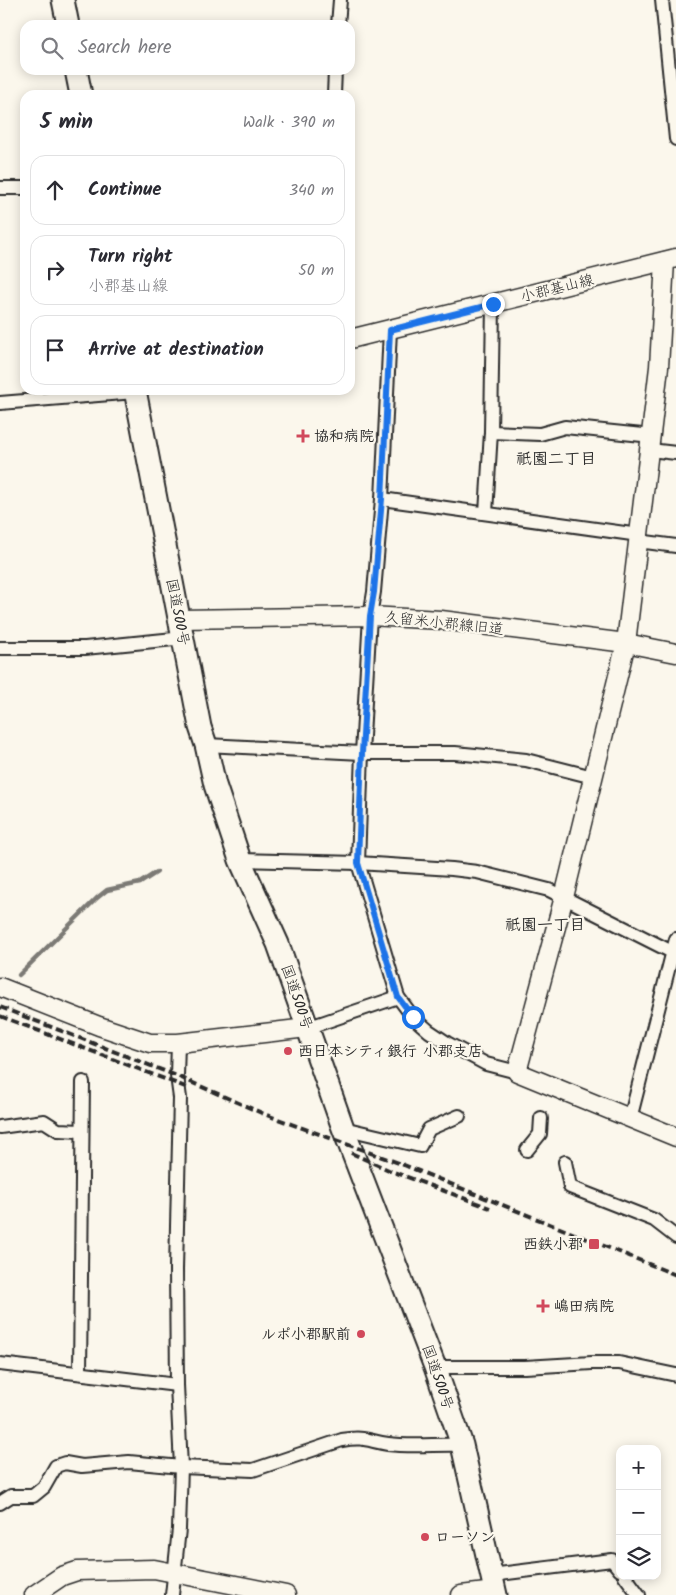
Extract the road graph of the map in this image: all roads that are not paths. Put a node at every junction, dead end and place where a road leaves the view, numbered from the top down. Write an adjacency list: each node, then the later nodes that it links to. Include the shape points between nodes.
1 (63, 0): 4 (highway)
2 (340, 0): 5 (street)
3 (662, 0): 10 (street)
4 (67, 20)
5 (338, 20)
6 (77, 75): 8 (highway)
7 (335, 75): 9 (street)
8 (80, 90)
9 (334, 90)
10 (676, 139)
11 (0, 188): 12 (street)
12 (20, 188)
13 (671, 260): 14 (street, 小郡基山線); 21 (street)
14 (493, 304): 15 (street, 小郡基山線); 20 (street)
15 (390, 330): 16 (street, 小郡基山線); 23 (street)
16 (355, 338)
17 (93, 395): 19 (street)
18 (140, 395): 28 (highway, 国道500号)
19 (0, 403)
20 (491, 432): 21 (street, via 540,434 565,427); 24 (street)
21 (651, 443): 22 (street); 25 (street)
22 (676, 453)
23 (382, 499): 24 (street); 27 (street)
24 (486, 513): 25 (street)
25 (639, 538): 26 (street); 29 (street)
26 (676, 546)
27 (370, 616): 28 (street, 久留米小郡線旧道); 29 (street, 久留米小郡線旧道, via 441,620); 33 (street)
28 (182, 629): 30 (street, via 85,648); 32 (highway, 国道500号)
29 (626, 643): 31 (street, 久留米小郡線旧道); 34 (street)
30 (0, 648)
31 (676, 652)
32 (206, 745): 33 (street); 35 (highway, 国道500号, via 215,785)
33 (362, 753): 34 (street, via 455,753 517,759); 36 (street)
34 (593, 778): 37 (street)
35 (240, 860): 36 (street); 42 (highway, 国道500号, via 278,944)
36 (358, 863): 37 (street, via 477,872 549,890); 41 (street)
37 (564, 897): 39 (street); 44 (street)
38 (676, 939): 39 (street)
39 (674, 953): 48 (street)
40 (0, 987): 43 (street, via 129,1037)
41 (398, 997): 42 (street); 44 (street, via 429,1031 486,1064)
42 (307, 1028): 43 (street); 50 (highway, 国道500号)
43 (178, 1043): 60 (street)
44 (517, 1072): 48 (street)
45 (83, 1082): 51 (street)
46 (459, 1116): 50 (street, via 429,1129 420,1146)
47 (541, 1118): 53 (street, via 540,1134)
48 (630, 1119): 52 (street)
49 (0, 1127): 51 (street, via 44,1121 58,1130)
50 (343, 1128): 57 (highway, 国道500号)
51 (82, 1131): 58 (street)
52 (676, 1137)
53 (526, 1150)
54 (565, 1162): 55 (street, via 570,1187 654,1220)
55 (676, 1237)
56 (0, 1364): 58 (street)
57 (435, 1366): 59 (street, via 618,1363); 61 (highway, 国道500号)
58 (80, 1373): 60 (street)
59 (676, 1375)
60 (177, 1385): 62 (street)
61 (462, 1445): 62 (street, via 388,1444 356,1438 253,1470); 67 (highway, 国道500号)
62 (181, 1467): 63 (street, via 129,1462 82,1466 64,1463 56,1466 44,1487 33,1496 11,1496); 65 (street, via 179,1529)
63 (0, 1503)
64 (616, 1565): 67 (street, via 612,1560)
65 (173, 1572): 68 (street, via 154,1569 78,1571 62,1576); 69 (street); 70 (street)
66 (627, 1580): 72 (street)
67 (494, 1587): 71 (street)
68 (34, 1595)
69 (172, 1595)
70 (286, 1595)
71 (461, 1595)
72 (639, 1595)

